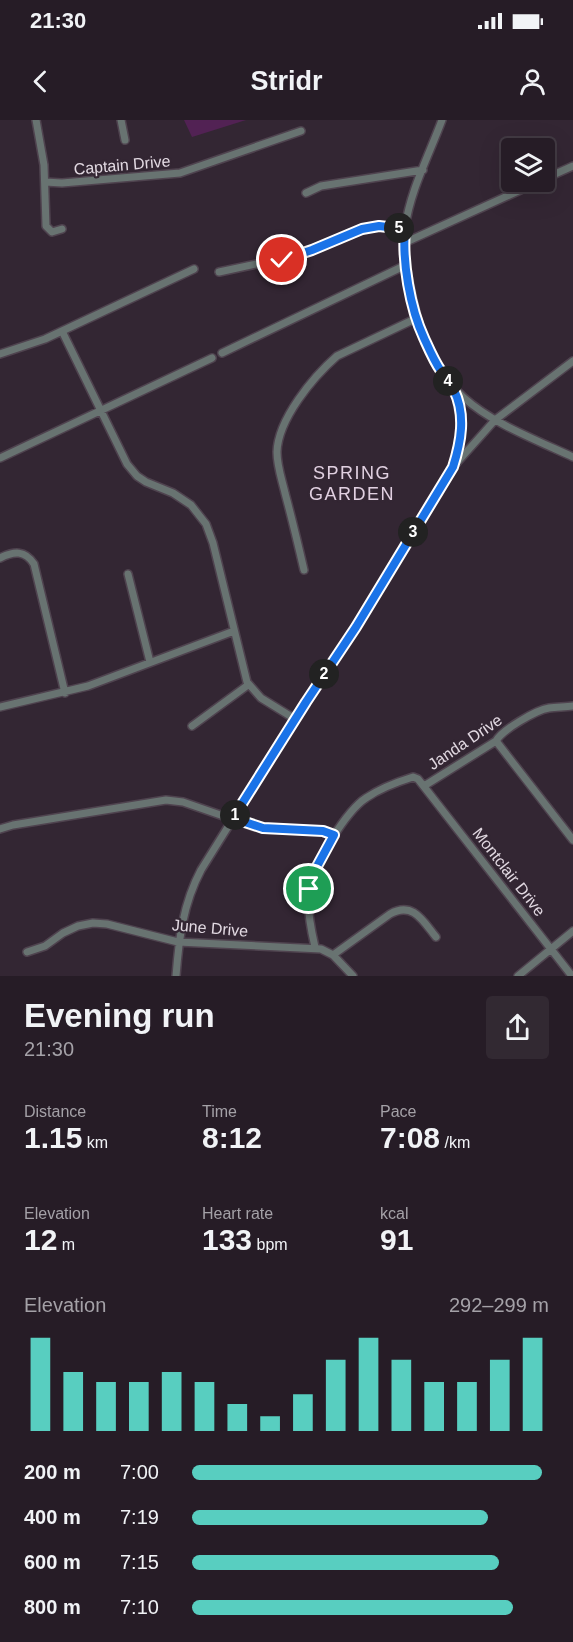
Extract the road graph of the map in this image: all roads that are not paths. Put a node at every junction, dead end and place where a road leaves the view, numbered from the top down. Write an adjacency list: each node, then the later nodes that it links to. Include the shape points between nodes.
1 (36, 120): 9 (street)
2 (121, 120): 5 (street)
3 (441, 120): 7 (street)
4 (301, 131): 9 (street, Captain Drive, via 180,173)
5 (125, 140)
6 (573, 166): 8 (street)
7 (423, 170): 11 (street, via 321,186); 13 (street)
8 (555, 174)
9 (45, 182): 12 (street, via 46,226 52,232)
10 (516, 192): 14 (street)
11 (306, 193)
12 (62, 229)
13 (405, 229): 14 (street); 17 (street, via 362,229 298,255)
14 (404, 243): 15 (street)
15 (406, 265): 18 (street); 20 (street)
16 (194, 269): 19 (street)
17 (219, 272)
18 (417, 318): 24 (street, via 424,340); 31 (street, via 337,356 290,412 278,443 279,465)
19 (62, 331): 21 (street); 25 (street)
20 (222, 353)
21 (0, 354)
22 (212, 358): 25 (street)
23 (573, 361): 26 (street)
24 (454, 389): 26 (street); 29 (street, via 462,426)
25 (100, 411): 28 (street); 33 (street, via 120,454 134,472 183,499 202,517 213,543)
26 (495, 420): 27 (street); 29 (street)
27 (573, 457)
28 (0, 459)
29 (453, 467): 39 (street)
30 (0, 558): 36 (street, via 19,552 34,564)
31 (304, 570)
32 (128, 574): 34 (street)
33 (234, 631): 34 (street); 35 (street)
34 (150, 662): 36 (street)
35 (248, 685): 39 (street); 40 (street)
36 (65, 693): 38 (street)
37 (573, 706): 41 (street, Janda Drive, via 543,710 503,732)
38 (0, 707)
39 (295, 719): 43 (street)
40 (192, 726)
41 (496, 741): 42 (street, Janda Drive); 46 (street)
42 (424, 786): 45 (street, Janda Drive, via 413,777 373,794 360,803); 51 (street, Montclair Drive)
43 (233, 818): 44 (street, via 166,800); 45 (street, via 263,828); 49 (street, via 194,883)
44 (0, 829)
45 (334, 835): 50 (street, Janda Drive, via 309,889)
46 (573, 840)
47 (573, 931): 51 (street)
48 (436, 937): 53 (street, via 417,914 401,909)
49 (178, 942): 50 (street, June Drive); 52 (street, June Drive, via 93,923 78,926); 54 (street)
50 (315, 947): 53 (street, June Drive)
51 (552, 948): 56 (street); 57 (street, Montclair Drive)
52 (27, 952)
53 (333, 955): 55 (street, June Drive)
54 (176, 976)
55 (353, 976)
56 (518, 976)
57 (572, 976)

